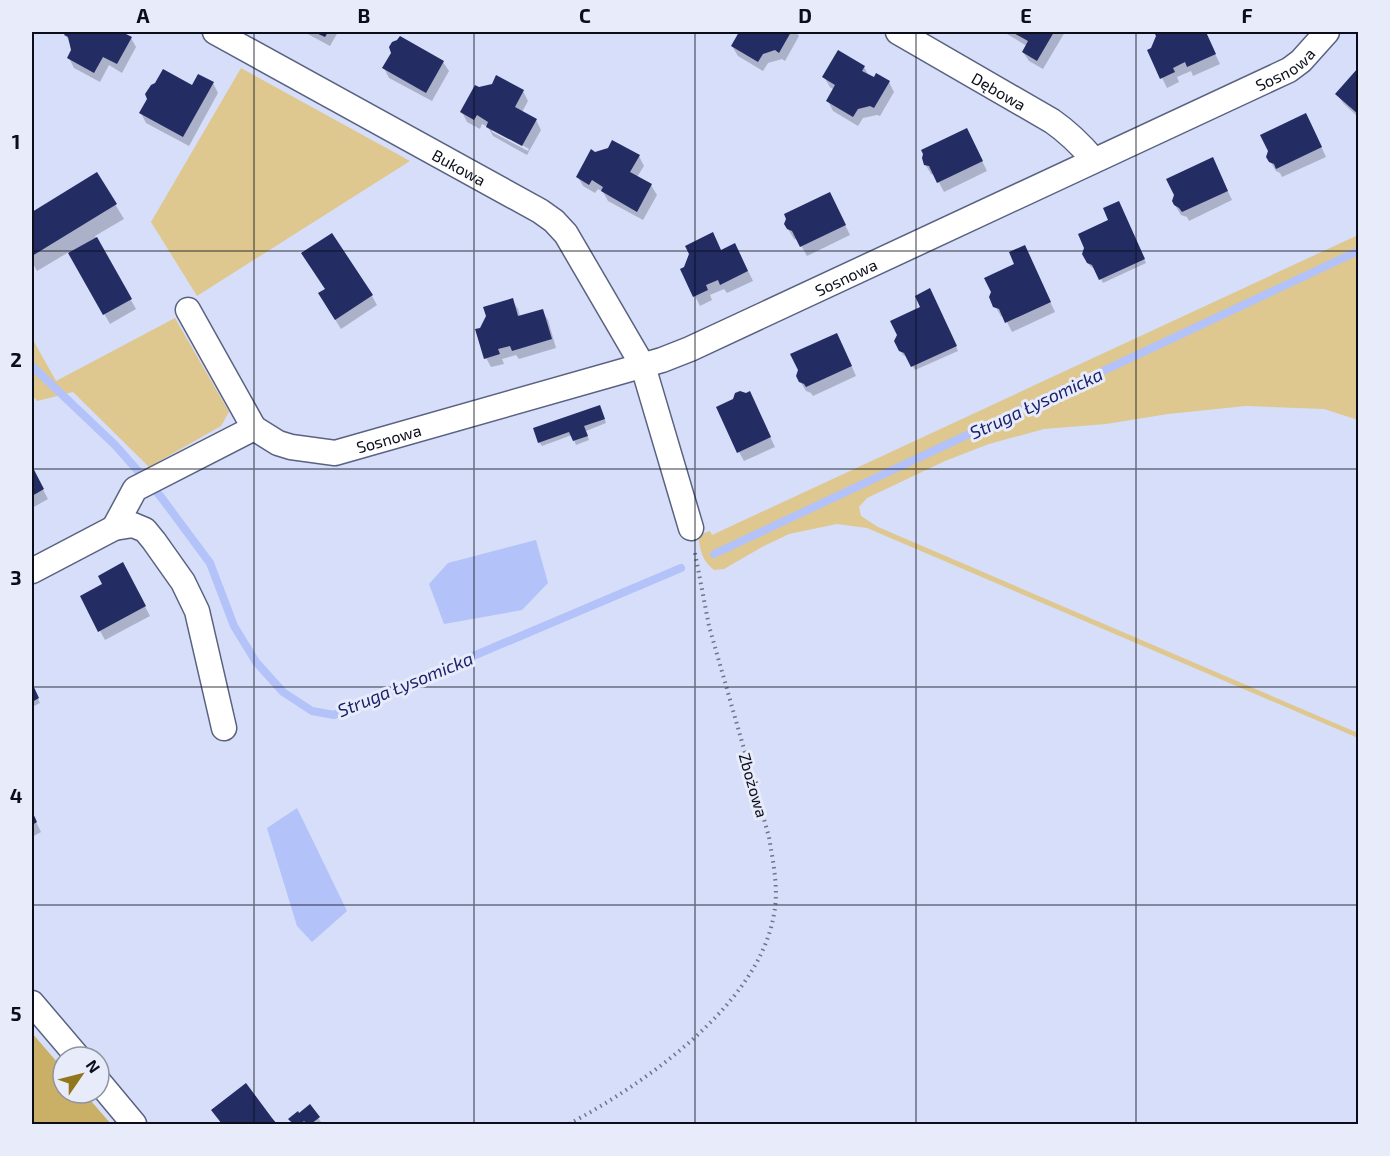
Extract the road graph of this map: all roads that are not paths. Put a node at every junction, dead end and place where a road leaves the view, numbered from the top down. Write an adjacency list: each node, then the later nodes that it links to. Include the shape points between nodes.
1 (215, 32): 6 (street, Bukowa, via 554,221 577,251)
2 (898, 32): 4 (street, Dębowa, via 1052,121)
3 (1327, 32): 4 (street, Sosnowa, via 1289,69)
4 (1094, 160): 6 (street, Sosnowa, via 690,349)
5 (188, 310): 7 (street)
6 (643, 366): 7 (street, Sosnowa, via 335,453 278,443); 9 (street)
7 (254, 428): 8 (street, via 135,489)
8 (114, 528): 10 (street); 11 (street, via 133,525 145,530 183,582 196,611)
9 (691, 528)
10 (32, 571)
11 (224, 728)
12 (32, 1003): 13 (street)
13 (68, 1045)
14 (111, 1097): 15 (street)
15 (134, 1125)

